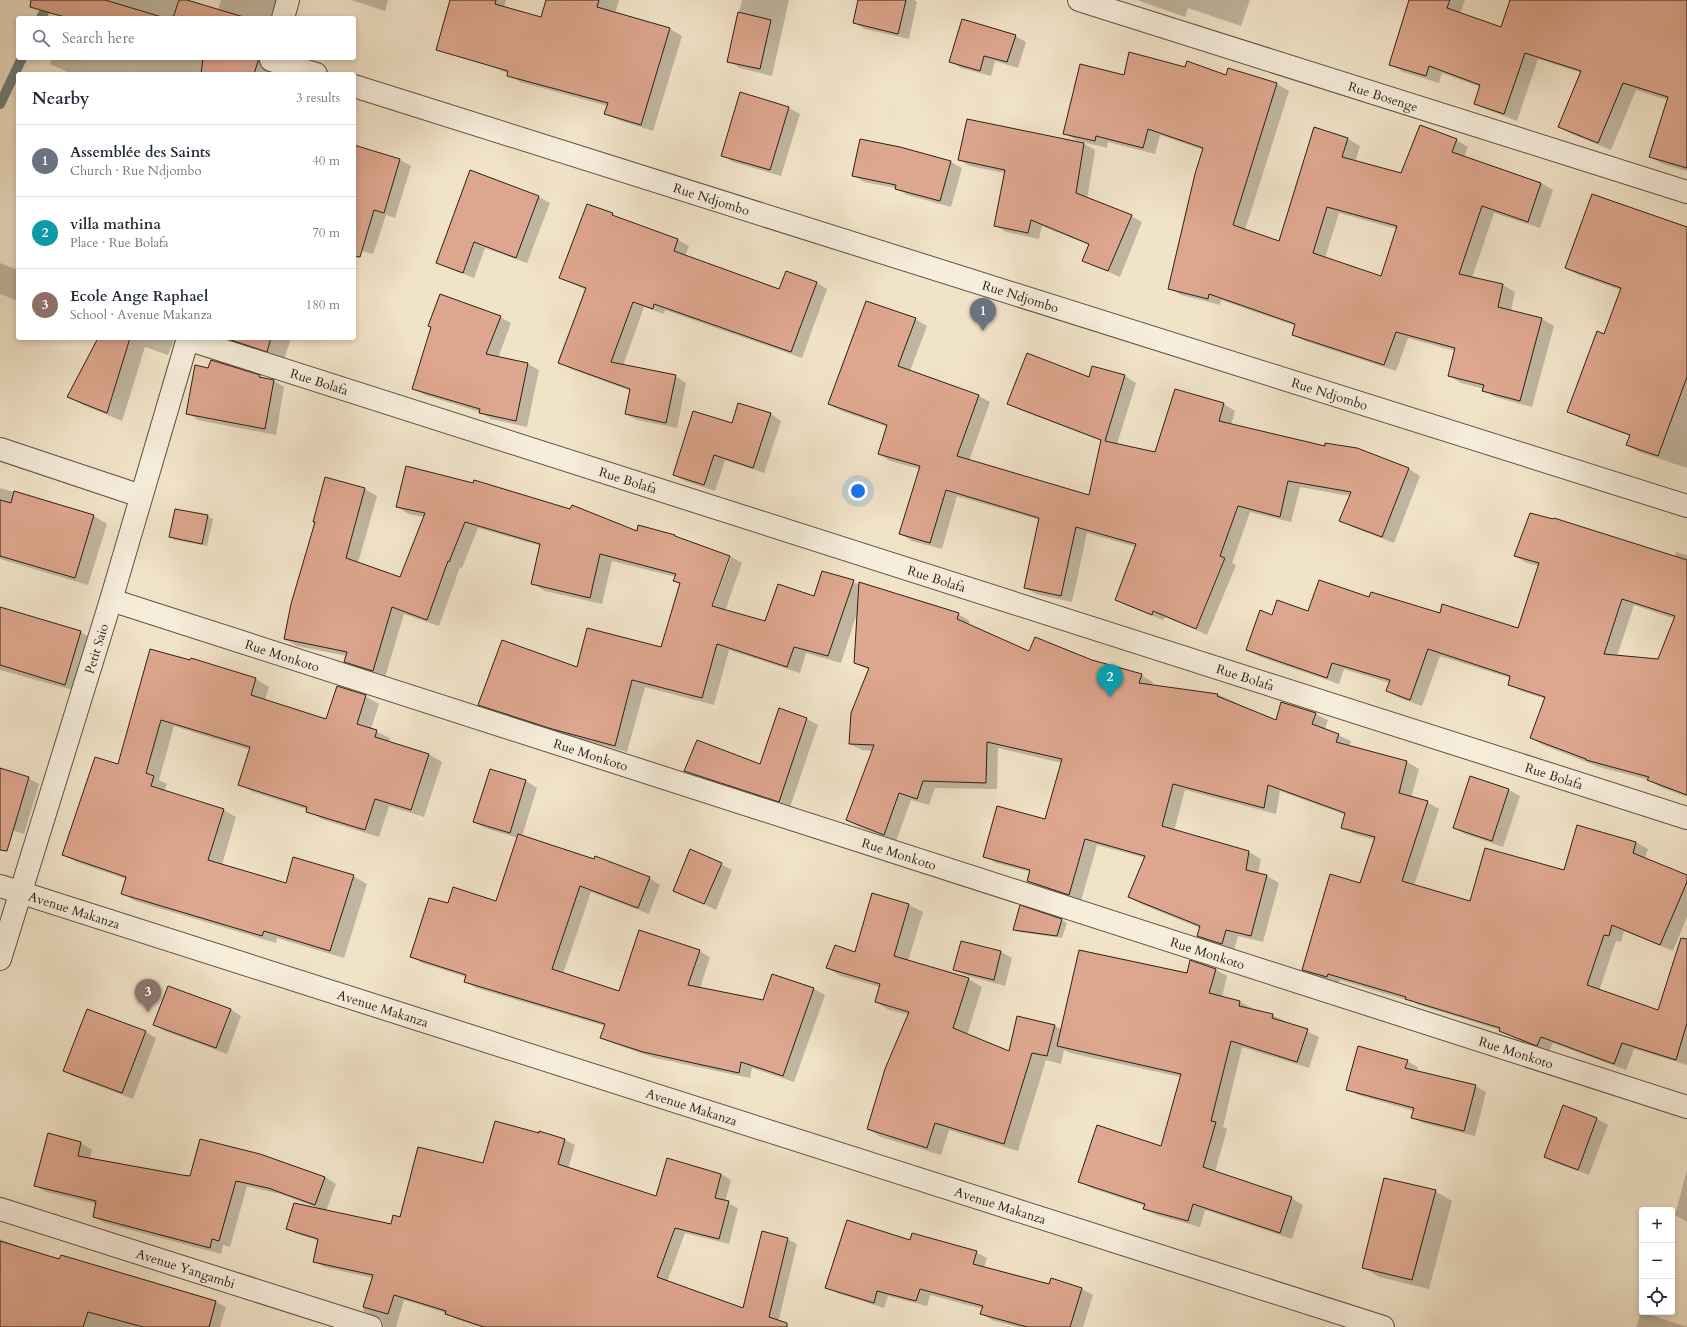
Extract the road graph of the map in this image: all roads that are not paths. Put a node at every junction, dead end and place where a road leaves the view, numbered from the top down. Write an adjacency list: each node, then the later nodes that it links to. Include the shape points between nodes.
1 (288, 0): 3 (street)
2 (1079, 0): 7 (street, Rue Bosenge)
3 (284, 16)
4 (270, 64): 5 (street)
5 (307, 72)
6 (356, 87): 12 (street, Rue Ndjombo)
7 (1687, 192)
8 (186, 340): 11 (street, Petit Saio)
9 (193, 340): 14 (street, Rue Bolafa)
10 (0, 449): 11 (street)
11 (141, 496): 13 (street, Petit Saio)
12 (1687, 506)
13 (110, 600): 16 (street, Petit Saio); 18 (street, Rue Monkoto)
14 (1687, 818)
15 (0, 886): 16 (street, Avenue Makanza)
16 (21, 893): 17 (street, Petit Saio); 21 (street, Avenue Makanza)
17 (0, 959)
18 (1687, 1107)
19 (0, 1209): 20 (street, Avenue Yangambi)
20 (371, 1327)
21 (1383, 1327)

